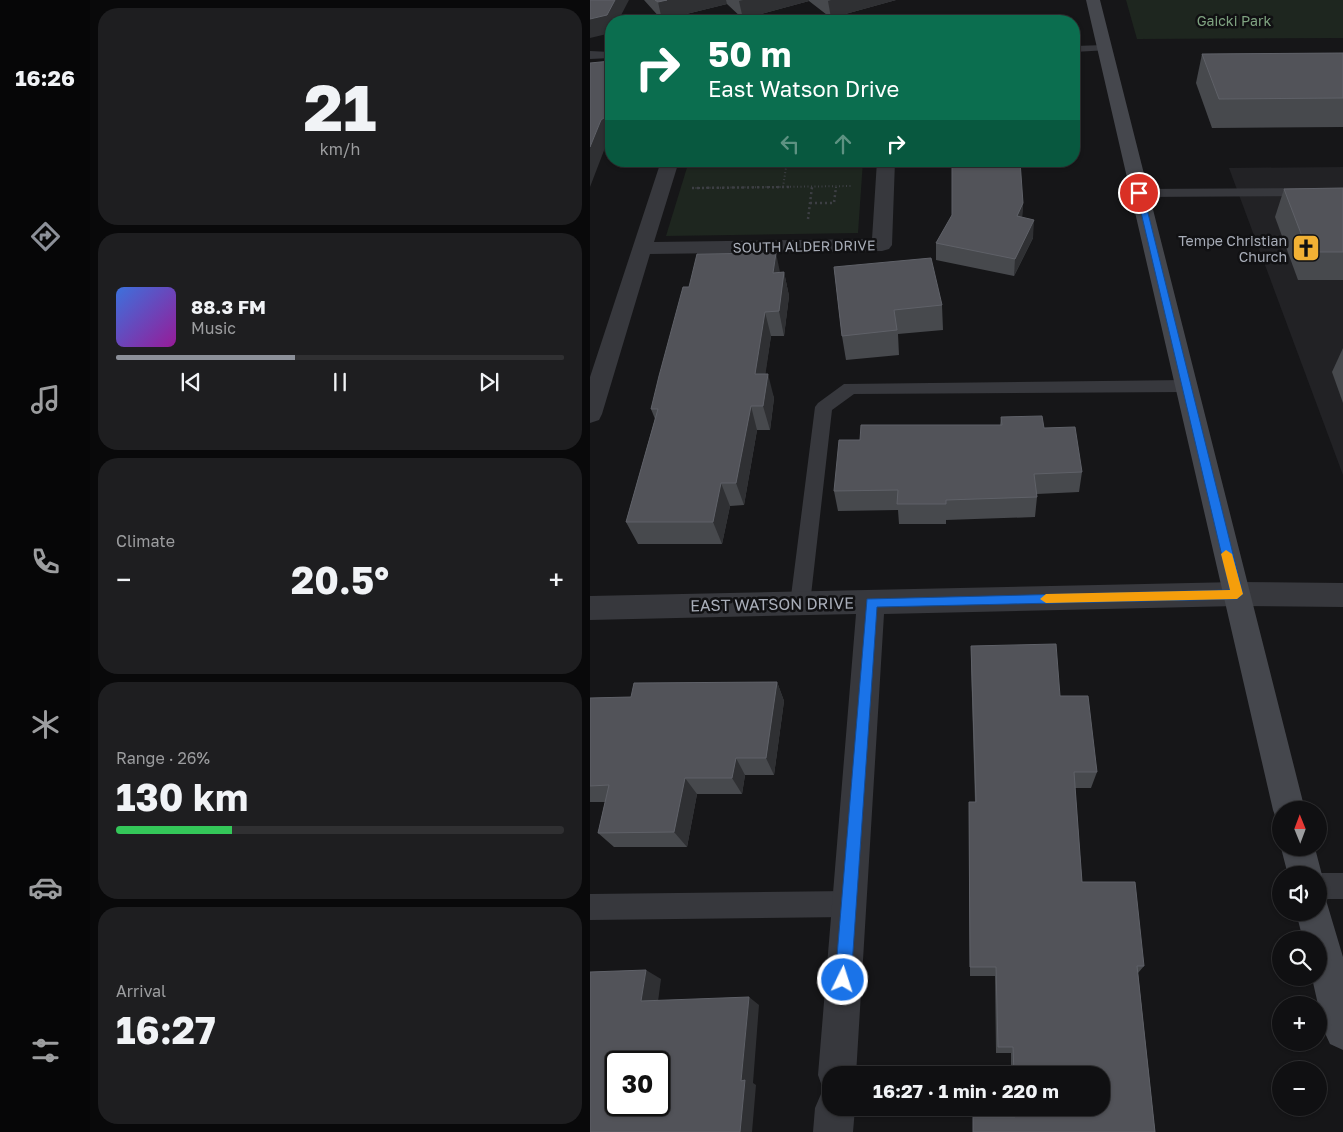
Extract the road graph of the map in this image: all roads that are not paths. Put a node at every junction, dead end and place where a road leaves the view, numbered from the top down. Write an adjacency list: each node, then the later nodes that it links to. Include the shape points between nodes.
1 (1093, 0): 2 (main road)
2 (1105, 48): 3 (lane); 9 (main road)
3 (1080, 49)
4 (605, 55): 5 (lane)
5 (590, 56)
6 (668, 167): 10 (street)
7 (886, 167): 10 (street, SOUTH ALDER DRIVE, via 882,245)
8 (1343, 192): 9 (lane)
9 (1139, 193): 11 (main road)
10 (642, 248): 12 (street)
11 (1186, 386): 13 (main road); 16 (lane, via 850,388 824,407)
12 (590, 414)
13 (1237, 594): 14 (street, EAST WATSON DRIVE); 15 (street, EAST WATSON DRIVE); 18 (main road)
14 (1343, 595)
15 (871, 602): 16 (street, EAST WATSON DRIVE); 21 (street)
16 (800, 604): 17 (street, EAST WATSON DRIVE)
17 (590, 608)
18 (1287, 801)
19 (1327, 886): 20 (lane)
20 (1343, 886)
21 (848, 904): 22 (lane); 25 (street)
22 (590, 907)
23 (1316, 921): 24 (main road)
24 (1343, 1031)
25 (838, 1066)
26 (834, 1116): 27 (street)
27 (833, 1132)

